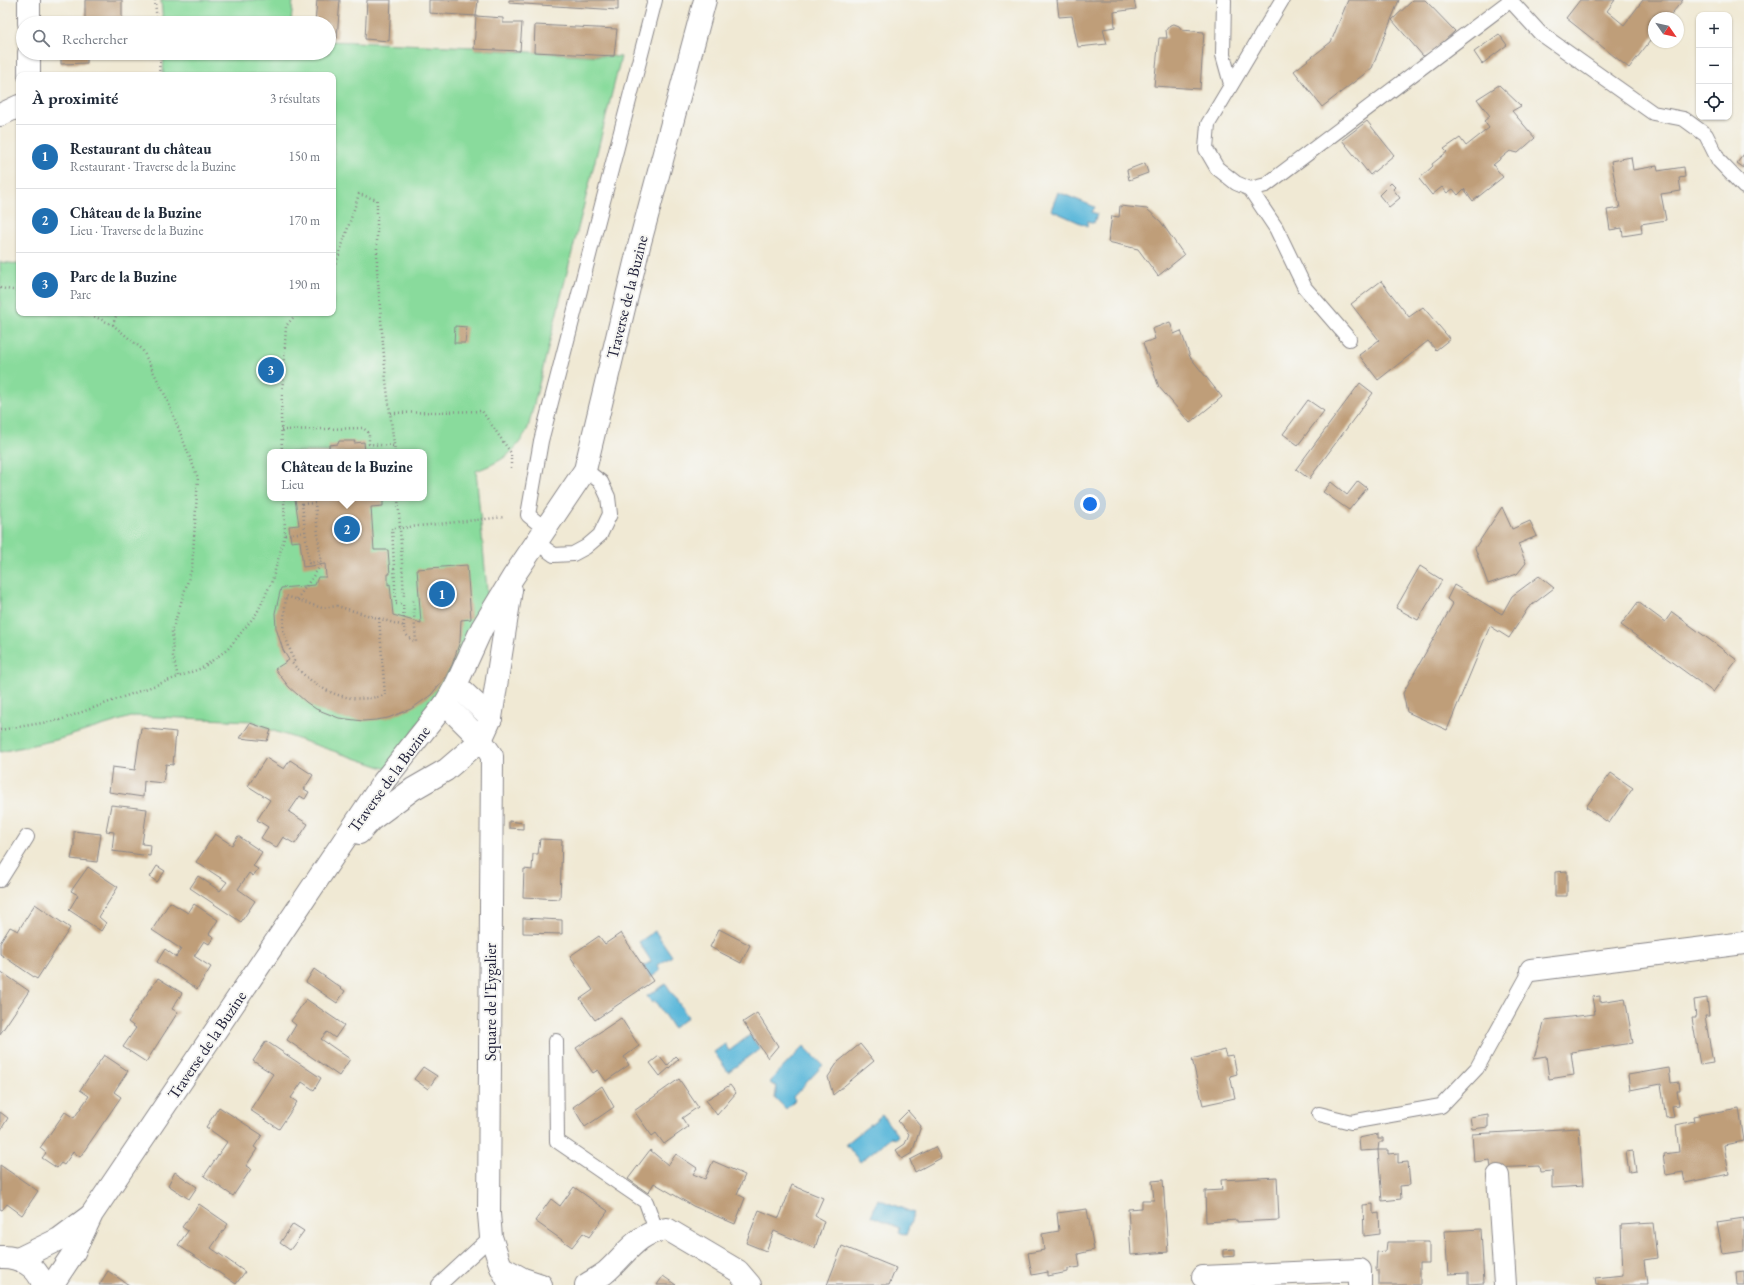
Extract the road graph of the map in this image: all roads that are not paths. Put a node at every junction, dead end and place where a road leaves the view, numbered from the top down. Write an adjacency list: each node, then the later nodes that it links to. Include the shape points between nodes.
1 (29, 0): 7 (street)
2 (655, 0): 17 (lane, via 541,440 528,515)
3 (705, 0): 16 (street, Traverse de la Buzine, via 639,246)
4 (1224, 0): 10 (lane, via 1223,55)
5 (1282, 0): 10 (lane)
6 (1510, 0): 13 (lane, via 1540,34 1653,113 1684,119 1706,135 1719,161); 14 (lane, via 1266,185)
7 (29, 16)
8 (29, 60): 9 (street)
9 (29, 72)
10 (1231, 84): 14 (lane, via 1208,124 1206,149 1217,168 1236,183)
11 (16, 107): 12 (street)
12 (0, 115)
13 (1744, 187)
14 (1250, 189): 15 (lane, via 1276,228 1305,288)
15 (1349, 339)
16 (585, 470): 17 (street, Traverse de la Buzine); 17 (lane, via 601,482 608,497 610,514 600,535 573,554 554,554)
17 (540, 536): 18 (street, Traverse de la Buzine)
18 (513, 577): 19 (street, Traverse de la Buzine, via 482,628); 21 (street, Traverse de la Buzine)
19 (456, 685): 20 (street, Traverse de la Buzine); 21 (street)
20 (445, 704): 22 (street); 24 (street, Traverse de la Buzine, via 384,781)
21 (491, 718): 22 (street, Traverse de la Buzine)
22 (481, 740): 24 (street, Traverse de la Buzine, via 446,770 413,789 371,820); 33 (street, Square de l'Eygalier, via 492,756 489,1214)
23 (27, 838): 25 (lane)
24 (321, 876): 31 (street, Traverse de la Buzine)
25 (0, 880)
26 (1744, 943): 27 (street)
27 (1531, 970): 29 (lane, via 1477,1068 1441,1106 1351,1122)
28 (556, 1042): 32 (lane, via 557,1141 646,1202)
29 (1319, 1114)
30 (1498, 1176): 44 (street)
31 (92, 1214): 34 (street, Traverse de la Buzine, via 59,1239); 38 (street, Traverse de la Buzine, via 74,1252)
32 (656, 1230): 41 (street, via 638,1240 605,1273); 42 (street, via 667,1229 700,1248 738,1271)
33 (491, 1237): 35 (street, Square de l'Eygalier); 39 (lane)
34 (9, 1258): 37 (street, via 31,1266 42,1279)
35 (505, 1276): 40 (street, Square de l'Eygalier)
36 (1203, 1277): 43 (street, via 1360,1270)
37 (43, 1285)
38 (52, 1285)
39 (439, 1285)
40 (541, 1285)
41 (586, 1285)
42 (750, 1285)
43 (1360, 1285)
44 (1505, 1285)

